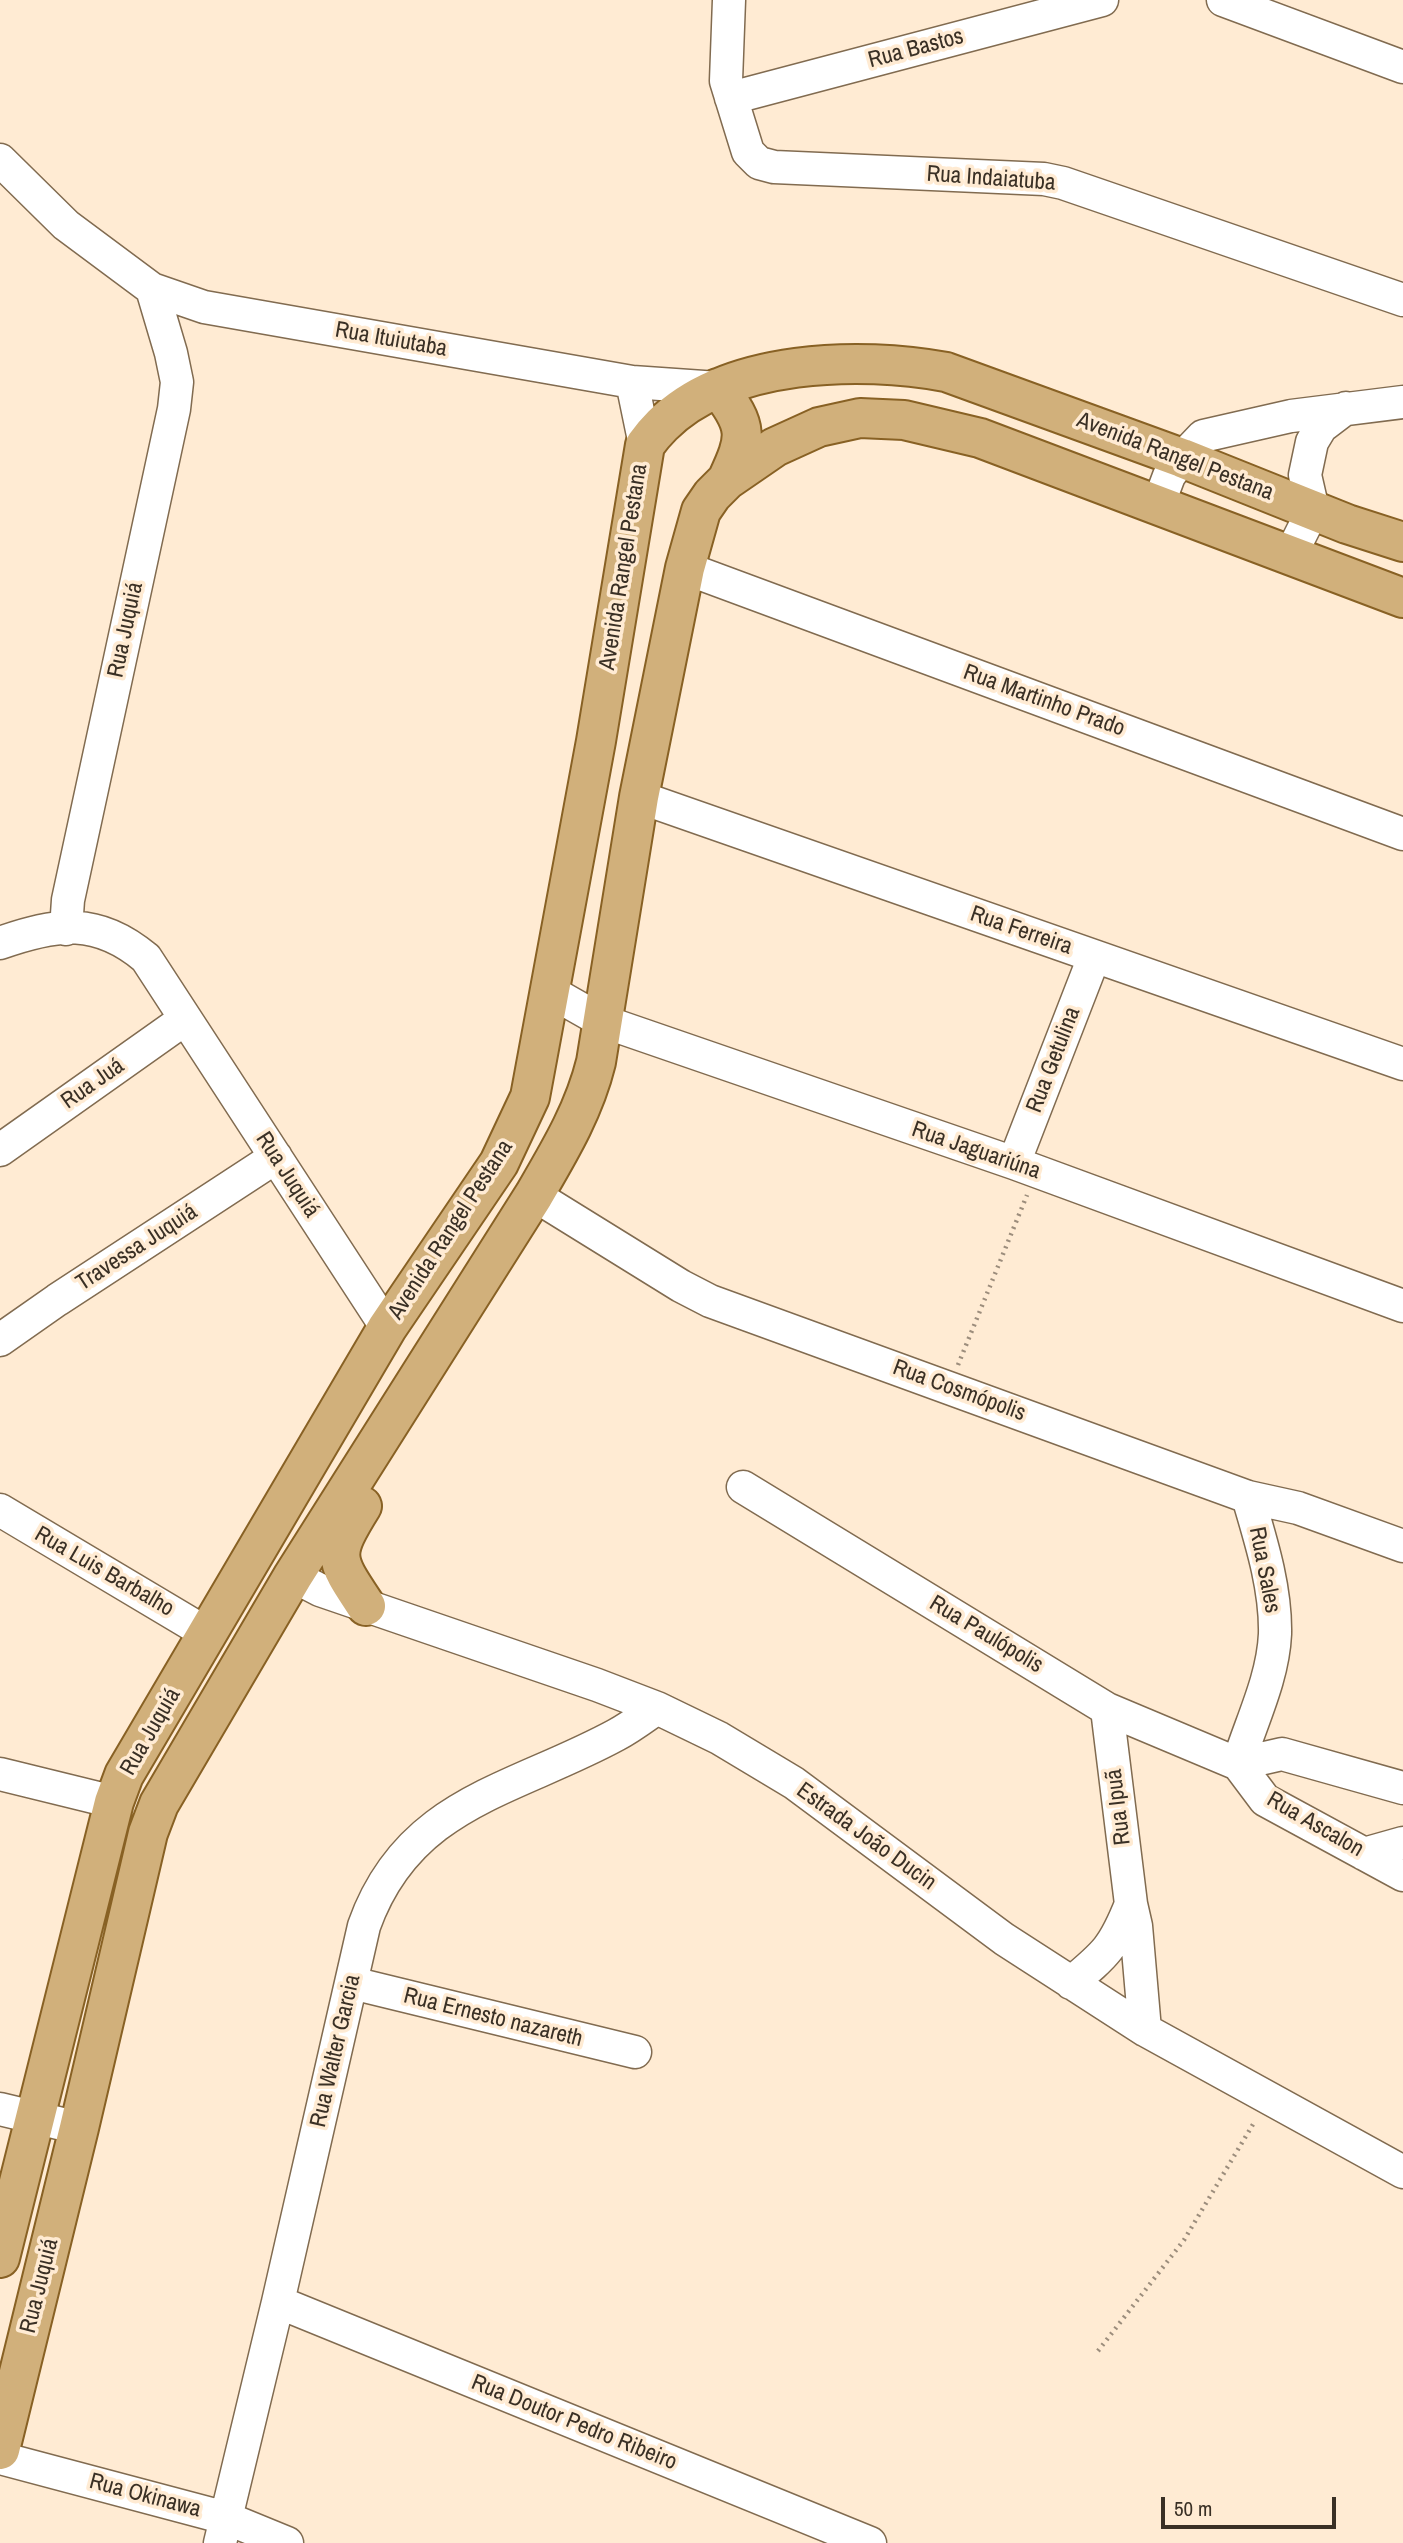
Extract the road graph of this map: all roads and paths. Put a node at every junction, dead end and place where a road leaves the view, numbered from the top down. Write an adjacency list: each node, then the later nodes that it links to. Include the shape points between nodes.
1 (729, 0): 5 (street, Rua Indaiatuba, via 726,81)
2 (1102, 0): 5 (street, Rua Bastos)
3 (1223, 0): 4 (street)
4 (1403, 66)
5 (730, 98): 8 (street, Rua Indaiatuba, via 748,152 760,163 1063,183)
6 (0, 160): 7 (street, via 65,225)
7 (152, 289): 9 (street, Rua Ituiutaba, via 204,307); 24 (street, Rua Juquiá, via 177,382 174,409 71,886)
8 (1403, 300)
9 (632, 382): 10 (street, Rua Ituiutaba); 13 (street)
10 (718, 388): 13 (main road, Avenida Rangel Pestana, via 663,424); 14 (main road, Avenida Rangel Pestana, via 789,369 909,365 946,372); 15 (main road, via 734,408 743,433 742,449)
11 (1403, 402): 12 (street)
12 (1346, 408): 14 (street, via 1203,436); 17 (street, via 1321,427 1312,442 1305,475)
13 (645, 445): 27 (main road, Avenida Rangel Pestana)
14 (1182, 458): 16 (street, via 1169,476); 17 (main road, Avenida Rangel Pestana)
15 (727, 480): 16 (main road, via 775,447 819,427 860,418 893,419 980,438); 20 (main road, via 701,511)
16 (1162, 508): 19 (main road)
17 (1312, 510): 18 (main road, Avenida Rangel Pestana); 19 (street)
18 (1403, 542)
19 (1290, 556): 21 (main road)
20 (685, 568): 22 (main road); 23 (street, Rua Martinho Prado)
21 (1403, 598)
22 (639, 797): 26 (street, Rua Ferreira); 29 (main road)
23 (1403, 834)
24 (66, 929): 25 (street, via 41,929); 28 (street, Rua Juquiá, via 91,928 127,943 146,958)
25 (0, 943)
26 (1094, 957): 30 (street, Rua Ferreira); 33 (street, Rua Getulina)
27 (551, 992): 29 (street, Rua Jaguariúna); 36 (main road, Avenida Rangel Pestana, via 530,1097 516,1130 499,1163)
28 (185, 1019): 31 (street, Rua Juá); 32 (street, Rua Juquiá)
29 (602, 1021): 33 (street, Rua Jaguariúna); 34 (main road, via 590,1087 568,1138)
30 (1403, 1064)
31 (0, 1150)
32 (276, 1157): 36 (street, Rua Juquiá); 37 (street, Travessa Juquiá)
33 (1025, 1167): 35 (street, Rua Jaguariúna); 38 (path)
34 (534, 1195): 38 (street, Rua Cosmópolis, via 710,1301); 39 (main road)
35 (1403, 1306)
36 (387, 1328): 39 (main road, via 404,1364); 43 (main road, Rua Juquiá)
37 (0, 1340)
38 (949, 1388): 41 (street, Rua Cosmópolis)
39 (403, 1403): 45 (main road, Rua Juquiá); 46 (main road, via 384,1472 341,1542 345,1575)
40 (743, 1486): 49 (street, Rua Paulópolis)
41 (1248, 1497): 44 (street, Rua Cosmópolis, via 1298,1508); 50 (street, Rua Sales, via 1272,1595 1275,1635 1269,1669)
42 (0, 1510): 47 (street, Rua Luis Barbalho)
43 (278, 1512): 45 (main road, via 274,1545); 47 (main road, Rua Juquiá)
44 (1403, 1546)
45 (293, 1576): 46 (street, Estrada João Ducin); 64 (main road, Rua Juquiá, via 159,1804 148,1833)
46 (366, 1606): 48 (street, Estrada João Ducin)
47 (208, 1634): 53 (main road, Rua Juquiá, via 124,1774)
48 (657, 1708): 58 (street, Rua Walter Garcia, via 616,1735 460,1808 425,1833 381,1884 364,1926); 59 (street, Estrada João Ducin, via 794,1783 1004,1939)
49 (1107, 1709): 50 (street, Rua Paulópolis); 57 (street, Rua Ipuã)
50 (1238, 1764): 52 (street, via 1282,1754); 55 (street, Rua Ascalon, via 1265,1800)
51 (0, 1774): 53 (street)
52 (1401, 1790)
53 (114, 1802): 63 (main road, Rua Juquiá)
54 (1403, 1843): 55 (street)
55 (1364, 1854): 56 (street, Rua Ascalon)
56 (1403, 1875)
57 (1131, 1904): 59 (street, Rua Ipuã, via 1106,1953); 60 (street, Rua Ipuã)
58 (352, 1983): 61 (street, Rua Ernesto nazareth); 67 (street, Rua Walter Garcia)
59 (1071, 1983): 60 (street, Estrada João Ducin)
60 (1145, 2031): 62 (street, Estrada João Ducin)
61 (635, 2052)
62 (1269, 2099): 65 (street, Estrada João Ducin); 68 (path, via 1184,2240)
63 (18, 2114): 64 (street); 66 (main road, Rua Juquiá)
64 (79, 2128): 69 (main road, Rua Juquiá)
65 (1403, 2172)
66 (0, 2258)
67 (278, 2302): 71 (street, Rua Walter Garcia); 73 (street, Rua Doutor Pedro Ribeiro)
68 (1098, 2351)
69 (0, 2449)
70 (0, 2458): 71 (street, Rua Okinawa)
71 (223, 2530): 72 (street, Rua Okinawa)
72 (287, 2543)
73 (870, 2543)

